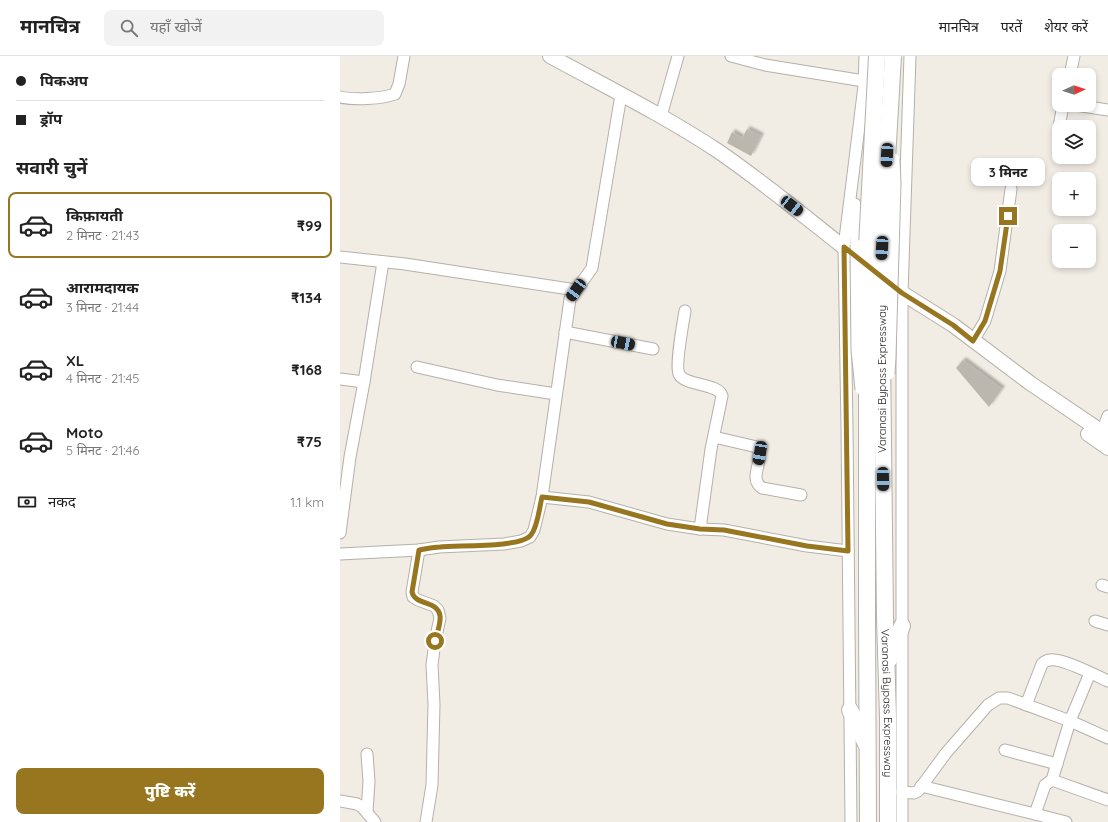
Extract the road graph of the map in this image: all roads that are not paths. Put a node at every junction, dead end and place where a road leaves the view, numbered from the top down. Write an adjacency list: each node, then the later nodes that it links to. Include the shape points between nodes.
1 (404, 56): 13 (street, via 395,94 364,98)
2 (550, 56): 12 (main road)
3 (678, 56): 16 (street)
4 (731, 56): 11 (street, via 765,65)
5 (865, 56): 11 (street)
6 (876, 56): 36 (highway, Varanasi Bypass Expressway, bridge, via 867,246)
7 (892, 56): 47 (highway, Varanasi Bypass Expressway, bridge, via 881,264)
8 (910, 56): 22 (street)
9 (1074, 56): 10 (street)
10 (1071, 68)
11 (864, 81): 18 (street)
12 (621, 95): 16 (main road); 21 (street, via 592,268)
13 (340, 97)
14 (1096, 108): 15 (street)
15 (1108, 110)
16 (661, 116): 18 (main road, via 730,160)
17 (1011, 189): 26 (street, via 1000,271 985,321)
18 (850, 246): 22 (main road); 36 (street, bridge, via 856,350); 42 (street)
19 (340, 258): 20 (street)
20 (383, 262): 21 (street); 30 (street)
21 (576, 290): 25 (street, via 570,299)
22 (902, 293): 24 (main road); 46 (street)
23 (685, 312): 34 (street, via 679,374 721,393)
24 (934, 314): 26 (main road); 35 (main road, via 948,333)
25 (565, 332): 27 (street); 31 (street)
26 (973, 341): 33 (main road)
27 (653, 349)
28 (417, 367): 31 (street, via 497,385)
29 (340, 379): 30 (street)
30 (364, 382): 40 (street, via 350,457)
31 (556, 394): 38 (street)
32 (1108, 416): 33 (street)
33 (1105, 434)
34 (714, 437): 37 (street, via 757,447 760,453 756,480 762,488); 39 (street)
35 (1108, 448)
36 (867, 451): 54 (highway, Varanasi Bypass Expressway, bridge)
37 (801, 495)
38 (542, 497): 39 (street, via 589,502 667,524); 41 (street, via 534,530 530,537 521,541)
39 (700, 529): 42 (street, via 724,530)
40 (340, 533)
41 (419, 550): 43 (street); 66 (street, via 413,597 434,606 440,618 432,665 432,785)
42 (848, 551): 51 (street)
43 (340, 554)
44 (1095, 621): 45 (street)
45 (1108, 625)
46 (902, 626): 47 (highway); 60 (street)
47 (886, 668): 69 (highway, Varanasi Bypass Expressway)
48 (1090, 673): 49 (street); 50 (street, via 1061,661 1046,660 1042,664); 52 (street)
49 (1108, 681)
50 (1026, 705): 52 (street); 59 (street, via 1008,698 993,701 946,753)
51 (850, 710): 54 (highway); 67 (street)
52 (1070, 721): 53 (street); 57 (street)
53 (1108, 738)
54 (868, 749): 68 (highway, Varanasi Bypass Expressway)
55 (1005, 750): 57 (street)
56 (367, 754): 63 (street)
57 (1057, 764): 58 (street)
58 (1052, 780): 61 (street); 64 (street, via 1045,785)
59 (922, 786): 60 (street, via 914,793); 64 (street)
60 (902, 792): 70 (street)
61 (1108, 800)
62 (340, 801): 63 (street, via 357,804)
63 (367, 812): 65 (street)
64 (1036, 814): 71 (street)
65 (376, 822)
66 (426, 822)
67 (851, 822)
68 (868, 822)
69 (888, 822)
70 (902, 822)
71 (1066, 822)

